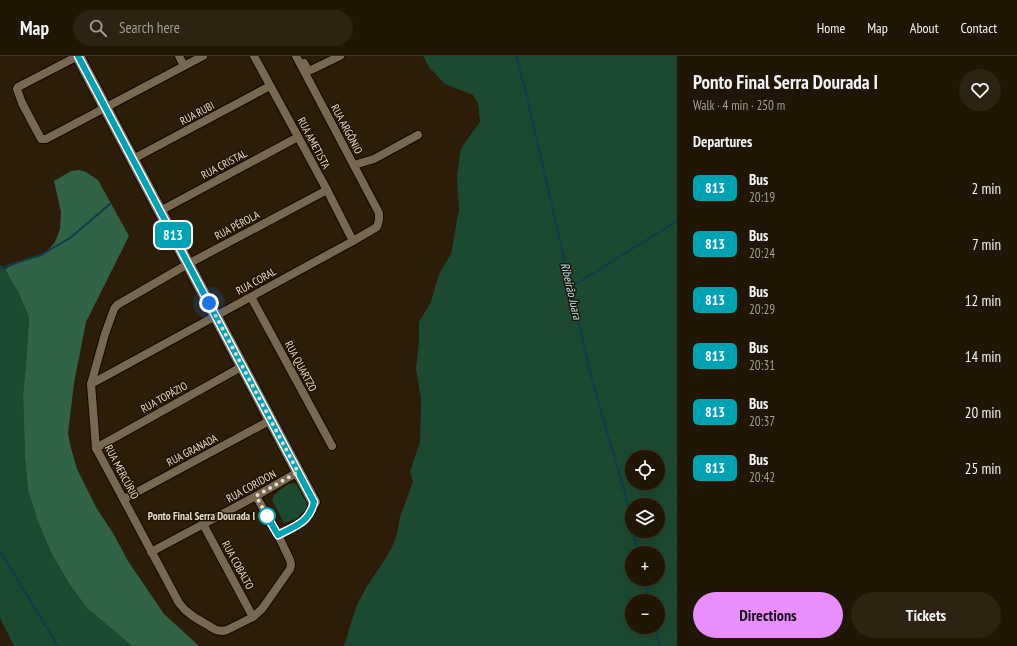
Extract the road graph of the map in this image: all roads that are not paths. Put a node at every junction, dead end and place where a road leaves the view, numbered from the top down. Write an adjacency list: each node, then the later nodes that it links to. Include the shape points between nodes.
1 (78, 56): 9 (street); 9 (street, via 18,87 17,93 35,129 40,138 46,139)
2 (179, 56): 7 (street)
3 (203, 56): 7 (street)
4 (254, 56): 8 (street, RUA AMETISTA)
5 (297, 56): 6 (street, via 308,70); 13 (street, RUA ARGÔNIO)
6 (340, 56)
7 (184, 66): 9 (street)
8 (270, 86): 11 (street, RUA AMETISTA); 12 (street, RUA RUBI)
9 (105, 107): 12 (street)
10 (418, 135): 13 (street, via 374,159)
11 (298, 137): 14 (street, RUA AMETISTA); 15 (street, RUA CRISTAL)
12 (133, 159): 15 (street)
13 (354, 165): 16 (street, RUA ARGÔNIO)
14 (327, 190): 17 (street, RUA AMETISTA); 18 (street, RUA PÉROLA)
15 (160, 211): 18 (street)
16 (379, 213): 17 (street, RUA CORAL, via 377,227)
17 (353, 241): 19 (street, RUA CORAL)
18 (188, 264): 20 (street, RUA PÉROLA); 21 (street)
19 (251, 297): 21 (street, RUA CORAL); 25 (street, RUA QUARTZO)
20 (117, 305): 23 (street, RUA MERCÚRIO, via 105,334)
21 (216, 316): 22 (street); 23 (street, RUA CORAL)
22 (243, 366): 24 (street); 26 (street, RUA TOPÁZIO)
23 (91, 384): 26 (street, RUA MERCÚRIO)
24 (271, 420): 27 (street); 29 (street, RUA GRANADA)
25 (332, 446)
26 (96, 448): 29 (street, RUA MERCÚRIO)
27 (298, 472): 28 (street, RUA CORIDON); 30 (street)
28 (256, 496): 31 (street, RUA CORIDON); 32 (street)
29 (124, 499): 33 (street, RUA MERCÚRIO)
30 (314, 502): 32 (street, via 308,517)
31 (203, 524): 33 (street, RUA CORIDON); 34 (street, RUA COBALTO)
32 (278, 535): 34 (street, via 290,560 290,569 262,609)
33 (151, 552): 34 (street, RUA MERCÚRIO, via 179,603 194,617 222,631)
34 (253, 617)

